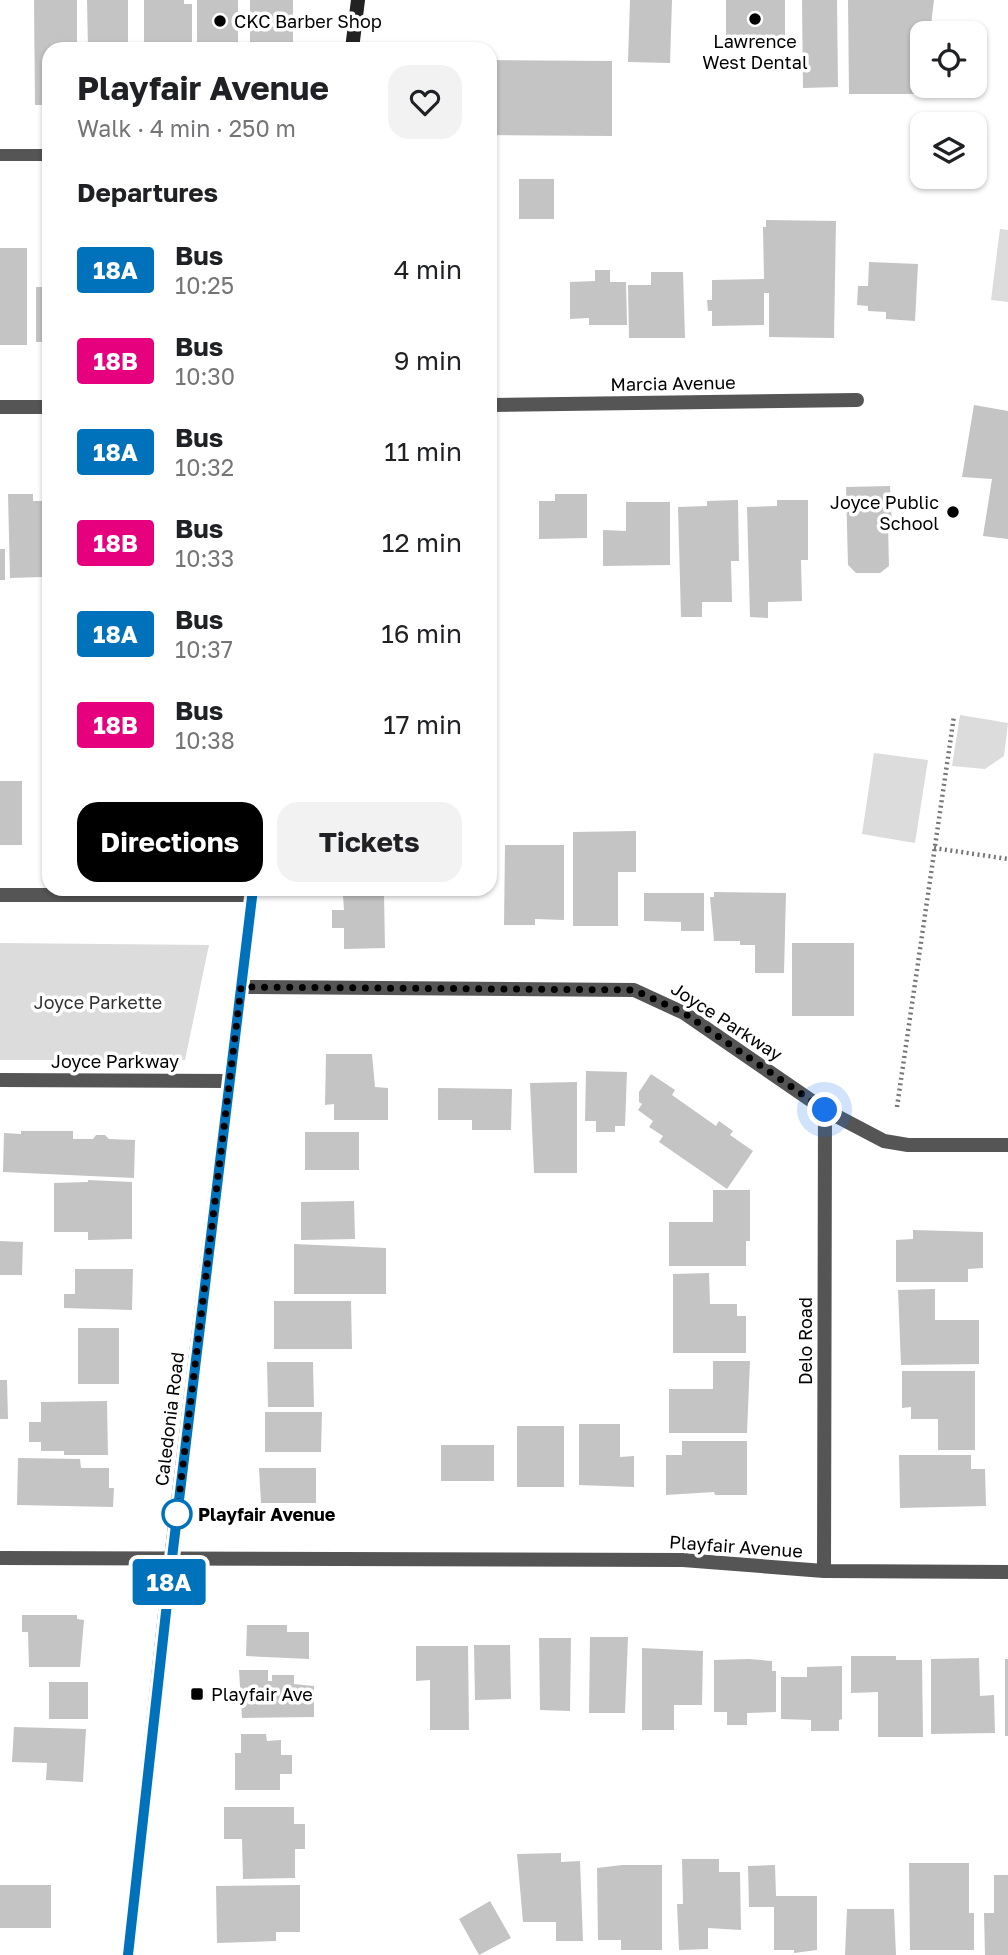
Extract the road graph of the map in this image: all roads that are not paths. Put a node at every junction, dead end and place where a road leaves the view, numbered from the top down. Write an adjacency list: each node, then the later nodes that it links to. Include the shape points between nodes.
1 (358, 0): 2 (street)
2 (353, 42)
3 (0, 155): 4 (lane)
4 (42, 155)
5 (857, 400): 6 (street, Marcia Avenue)
6 (497, 405)
7 (0, 407): 8 (street)
8 (42, 407)
9 (0, 895): 10 (street)
10 (42, 895)
11 (252, 896): 12 (street, Caledonia Road)
12 (241, 987): 14 (street, Caledonia Road); 15 (street, Joyce Parkway, via 634,990 684,1013)
13 (0, 1080): 14 (street, Joyce Parkway)
14 (230, 1081): 18 (street, Caledonia Road)
15 (825, 1110): 16 (street, Joyce Parkway, via 884,1141); 19 (street, Delo Road)
16 (1008, 1145)
17 (0, 1558): 18 (street, Playfair Avenue)
18 (172, 1558): 19 (street, Playfair Avenue, via 683,1560); 21 (street, Caledonia Road)
19 (824, 1571): 20 (street, Playfair Avenue)
20 (1008, 1572)
21 (128, 1955)

